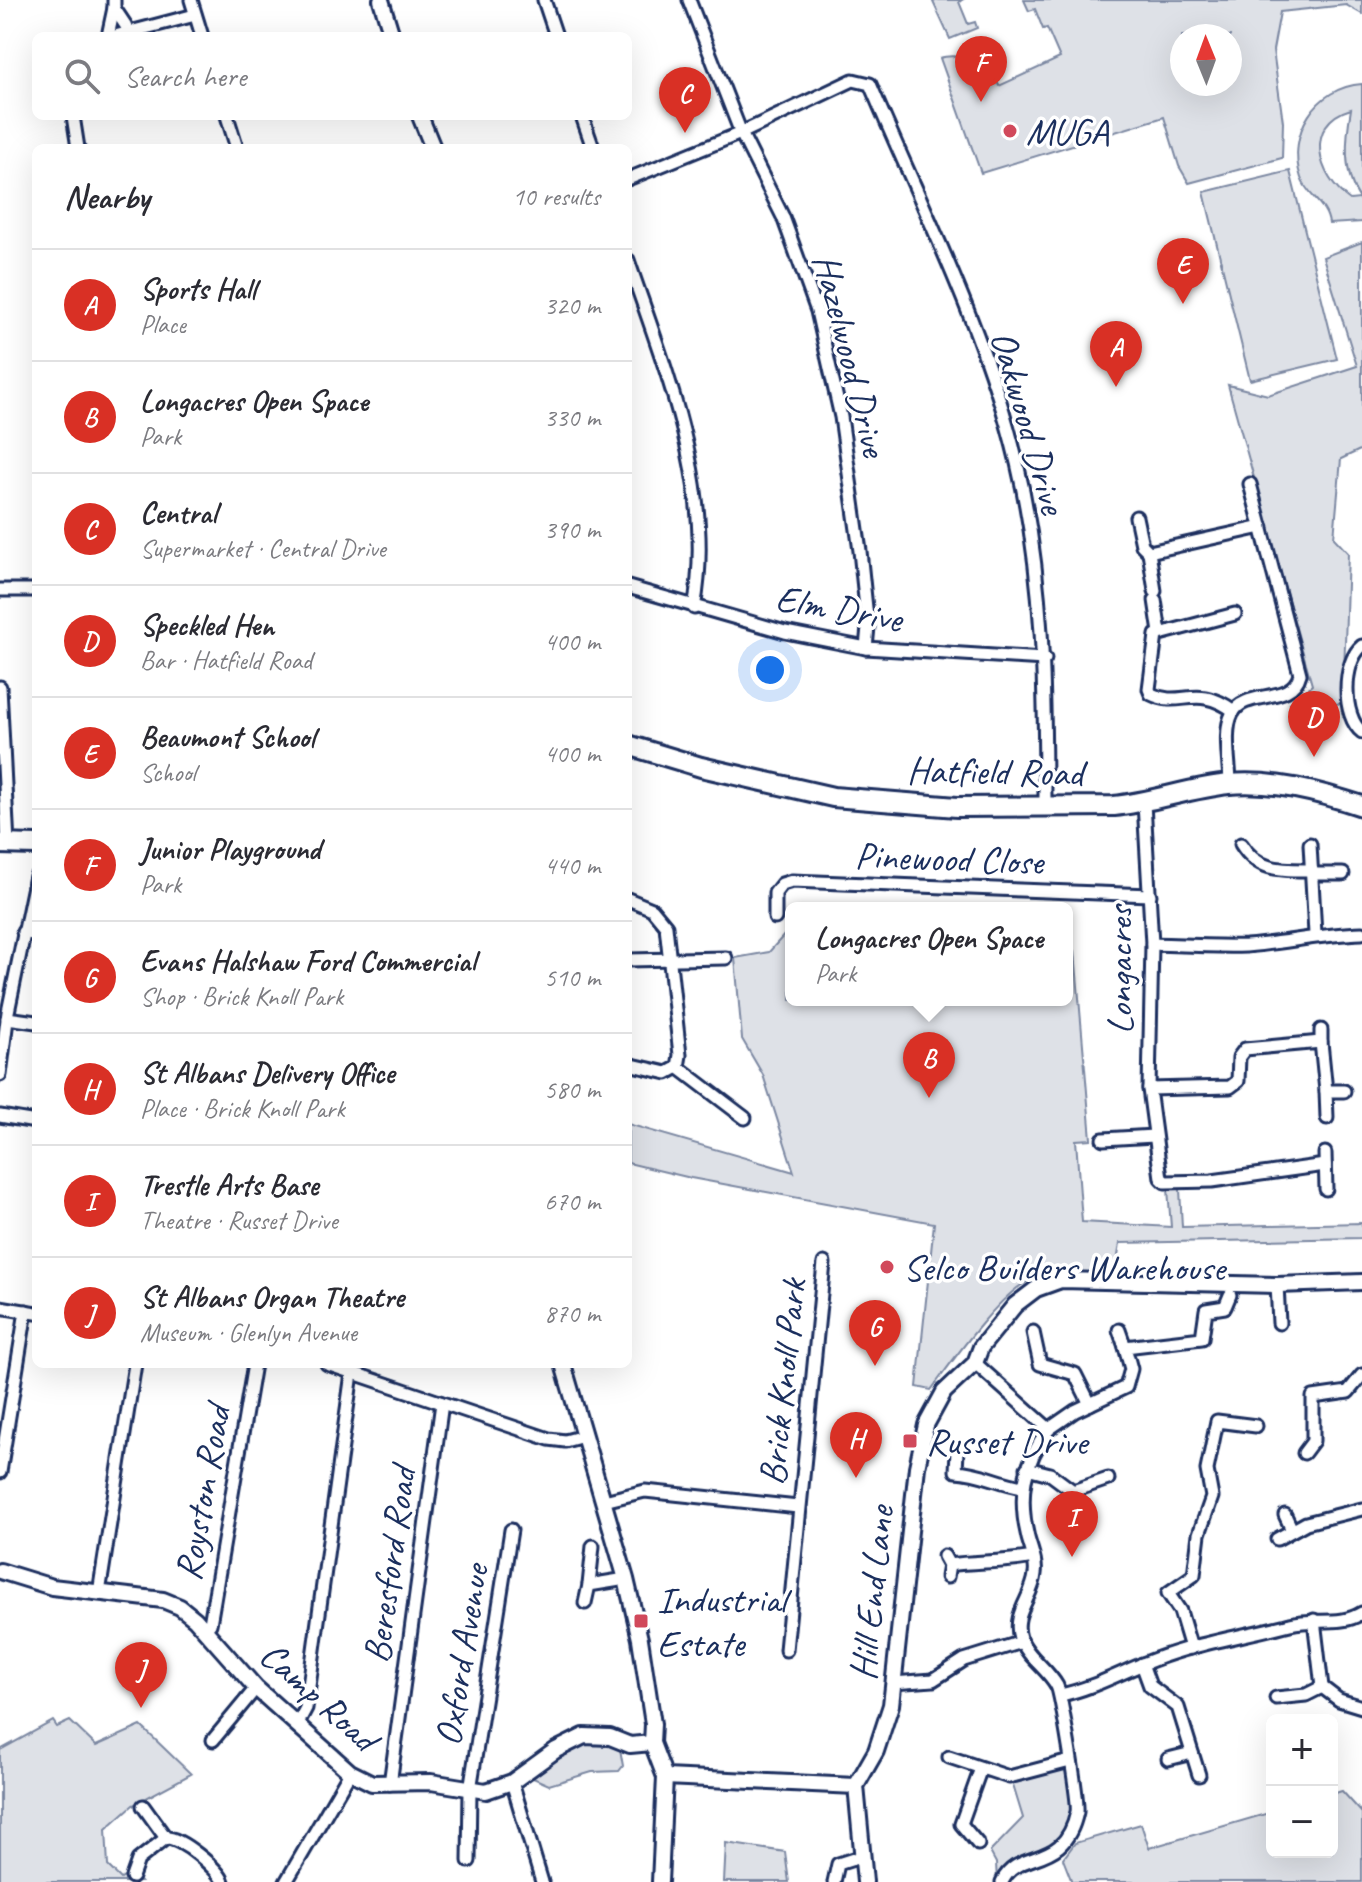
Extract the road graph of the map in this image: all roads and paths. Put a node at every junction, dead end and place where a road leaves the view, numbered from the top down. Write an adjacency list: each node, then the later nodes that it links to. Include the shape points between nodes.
1 (191, 0): 6 (street)
2 (381, 0): 10 (street)
3 (544, 0): 11 (street)
4 (689, 0): 16 (street, Hazelwood Drive)
5 (114, 4): 7 (street); 8 (street)
6 (195, 15): 8 (street); 9 (street)
7 (109, 32)
8 (130, 32)
9 (201, 32)
10 (391, 32)
11 (555, 32)
12 (74, 120): 17 (street)
13 (228, 120): 18 (street)
14 (422, 120): 19 (street)
15 (583, 120): 20 (street)
16 (741, 133): 21 (street); 34 (street, Hazelwood Drive, via 783,217 817,311 841,417 860,551); 35 (street, Oakwood Drive, via 860,79 870,84 988,370 1016,461 1033,547)
17 (77, 144)
18 (236, 144)
19 (431, 144)
20 (592, 144)
21 (632, 177)
22 (632, 272): 30 (street, via 675,397 693,483 698,544)
23 (1250, 484): 25 (street)
24 (1136, 517): 26 (street, via 1142,545)
25 (1262, 527): 26 (street); 37 (street, via 1300,674 1290,690)
26 (1149, 552): 32 (street)
27 (632, 588): 30 (street, Elm Drive)
28 (0, 590): 29 (street)
29 (32, 590)
30 (694, 608): 34 (street, Elm Drive)
31 (1235, 614): 32 (street)
32 (1160, 633): 37 (street, via 1153,643 1151,694 1212,697)
33 (1362, 646): 38 (street, via 1349,673 1351,720)
34 (866, 648): 35 (street, Elm Drive)
35 (1045, 659): 43 (street, Oakwood Drive)
36 (0, 687): 44 (street)
37 (1234, 711): 40 (street)
38 (1362, 732)
39 (632, 746): 43 (main road, Hatfield Road, via 833,797 936,806)
40 (1230, 784): 41 (main road, Hatfield Road); 42 (main road, Hatfield Road, via 1303,789)
41 (1144, 803): 43 (main road, Hatfield Road); 51 (street, Longacres)
42 (1362, 806)
43 (1045, 807)
44 (4, 844): 47 (main road)
45 (1241, 844): 48 (street, via 1257,864)
46 (1310, 844): 48 (street)
47 (32, 847)
48 (1312, 872): 49 (street); 57 (street)
49 (1343, 874)
50 (32, 893): 54 (street)
51 (1150, 895): 53 (street, Pinewood Close, via 792,881 775,893); 58 (street, Longacres)
52 (632, 901): 60 (street, via 662,917)
53 (775, 918)
54 (23, 932): 56 (street); 62 (street)
55 (1362, 933): 57 (street)
56 (32, 934)
57 (1315, 934): 58 (street, via 1243,946)
58 (1152, 944): 67 (street, Longacres)
59 (726, 958): 60 (street)
60 (670, 959): 61 (street); 65 (street)
61 (632, 960)
62 (7, 1018): 63 (street); 66 (street)
63 (32, 1021)
64 (632, 1065): 65 (street, via 659,1073)
65 (678, 1067): 71 (street)
66 (0, 1075)
67 (1149, 1089): 68 (street, via 1230,1087 1238,1081 1239,1057 1245,1049 1321,1036); 74 (street, Longacres)
68 (1326, 1091): 69 (street); 72 (street)
69 (1344, 1091)
70 (0, 1116): 73 (street)
71 (745, 1118)
72 (1327, 1118)
73 (32, 1121)
74 (1154, 1136): 75 (street); 76 (street, Longacres, via 1165,1182 1212,1181 1325,1159)
75 (1103, 1139)
76 (1326, 1189)
77 (824, 1263): 106 (street, Brick Knoll Park)
78 (1362, 1282): 79 (street, Hill End Lane)
79 (1277, 1285): 83 (street); 87 (street, Hill End Lane, via 1054,1281 1015,1305 981,1347)
80 (1230, 1295): 86 (street, via 1225,1307 1206,1310 1202,1338)
81 (0, 1307): 82 (street)
82 (31, 1312): 102 (street)
83 (1279, 1323)
84 (1119, 1330): 86 (street)
85 (1033, 1332): 95 (street, via 1040,1364 1075,1374)
86 (1125, 1347): 95 (street, via 1131,1369 1126,1387)
87 (975, 1363): 97 (street); 127 (street, Hill End Lane, via 944,1392 921,1442)
88 (134, 1368): 118 (street)
89 (253, 1368): 122 (street, Royston Road)
90 (338, 1368): 92 (street)
91 (564, 1368): 98 (street)
92 (352, 1373): 94 (street); 133 (street, via 306,1708)
93 (1362, 1375): 100 (street, via 1348,1392 1313,1397 1318,1442)
94 (442, 1403): 98 (street, via 557,1441); 145 (street, Beresford Road)
95 (1090, 1404): 97 (street)
96 (1256, 1426): 124 (street, via 1217,1421 1207,1470 1212,1497 1199,1534 1194,1575 1168,1593 1180,1611)
97 (1049, 1429): 101 (street)
98 (584, 1436): 105 (street)
99 (957, 1451): 104 (street, via 954,1475 980,1472 998,1483)
100 (1304, 1453)
101 (1027, 1468): 103 (street, via 1050,1474 1073,1491); 104 (street)
102 (0, 1472)
103 (1108, 1479)
104 (1023, 1487): 113 (street, via 1023,1518)
105 (604, 1501): 106 (street, Brick Knoll Park, via 645,1491); 116 (street)
106 (798, 1507): 125 (street, Brick Knoll Park)
107 (1362, 1509): 110 (street)
108 (1285, 1515): 110 (street)
109 (511, 1530): 147 (street, Oxford Avenue)
110 (1292, 1530): 111 (street)
111 (1277, 1539)
112 (593, 1546): 117 (street)
113 (1033, 1557): 114 (street); 123 (street, via 1036,1573 1019,1614)
114 (946, 1566)
115 (0, 1571): 118 (street, Camp Road, via 52,1587)
116 (626, 1579): 117 (street); 135 (street, via 644,1665)
117 (589, 1585): 119 (street)
118 (99, 1593): 122 (street, Camp Road, via 172,1603)
119 (585, 1603)
120 (1362, 1613): 121 (street, via 1348,1620)
121 (1314, 1620): 124 (street); 128 (street)
122 (205, 1630): 129 (street, Camp Road)
123 (1022, 1642): 127 (street, via 964,1660 933,1680); 130 (street)
124 (1191, 1648): 126 (street)
125 (786, 1650)
126 (1142, 1664): 130 (street); 136 (street, via 1150,1686 1178,1707)
127 (893, 1683): 146 (street, Hill End Lane, via 887,1724)
128 (1322, 1687): 131 (street, via 1306,1695); 132 (street, via 1339,1700)
129 (256, 1688): 133 (street, Camp Road); 134 (street)
130 (1061, 1695): 139 (street)
131 (1276, 1698)
132 (1362, 1707)
133 (297, 1725): 141 (street, Camp Road)
134 (213, 1740)
135 (652, 1743): 143 (street); 144 (street, Camp Road, via 630,1745 610,1737 584,1736)
136 (1192, 1753): 138 (street); 142 (street)
137 (949, 1757): 140 (street)
138 (1168, 1759)
139 (1070, 1761): 140 (street, via 1009,1777); 161 (street, via 1078,1804 1064,1842 1049,1855 1011,1869)
140 (981, 1768): 151 (street, via 961,1824)
141 (350, 1772): 145 (street, Camp Road, via 372,1783); 156 (street)
142 (1199, 1775)
143 (665, 1777): 146 (street); 158 (street)
144 (512, 1782): 147 (street, Camp Road); 157 (street)
145 (390, 1784): 147 (street, Camp Road, via 431,1782)
146 (856, 1786): 152 (street)
147 (470, 1790): 153 (street, Oxford Avenue)
148 (143, 1806): 150 (street)
149 (188, 1829): 150 (street)
150 (172, 1839): 154 (street, via 138,1860); 155 (street, via 219,1871)
151 (978, 1844)
152 (863, 1856): 159 (street, via 838,1864); 160 (street)
153 (469, 1861)
154 (132, 1877)
155 (223, 1882)
156 (286, 1882)
157 (542, 1882)
158 (660, 1882)
159 (834, 1882)
160 (865, 1882)
161 (1002, 1882)

